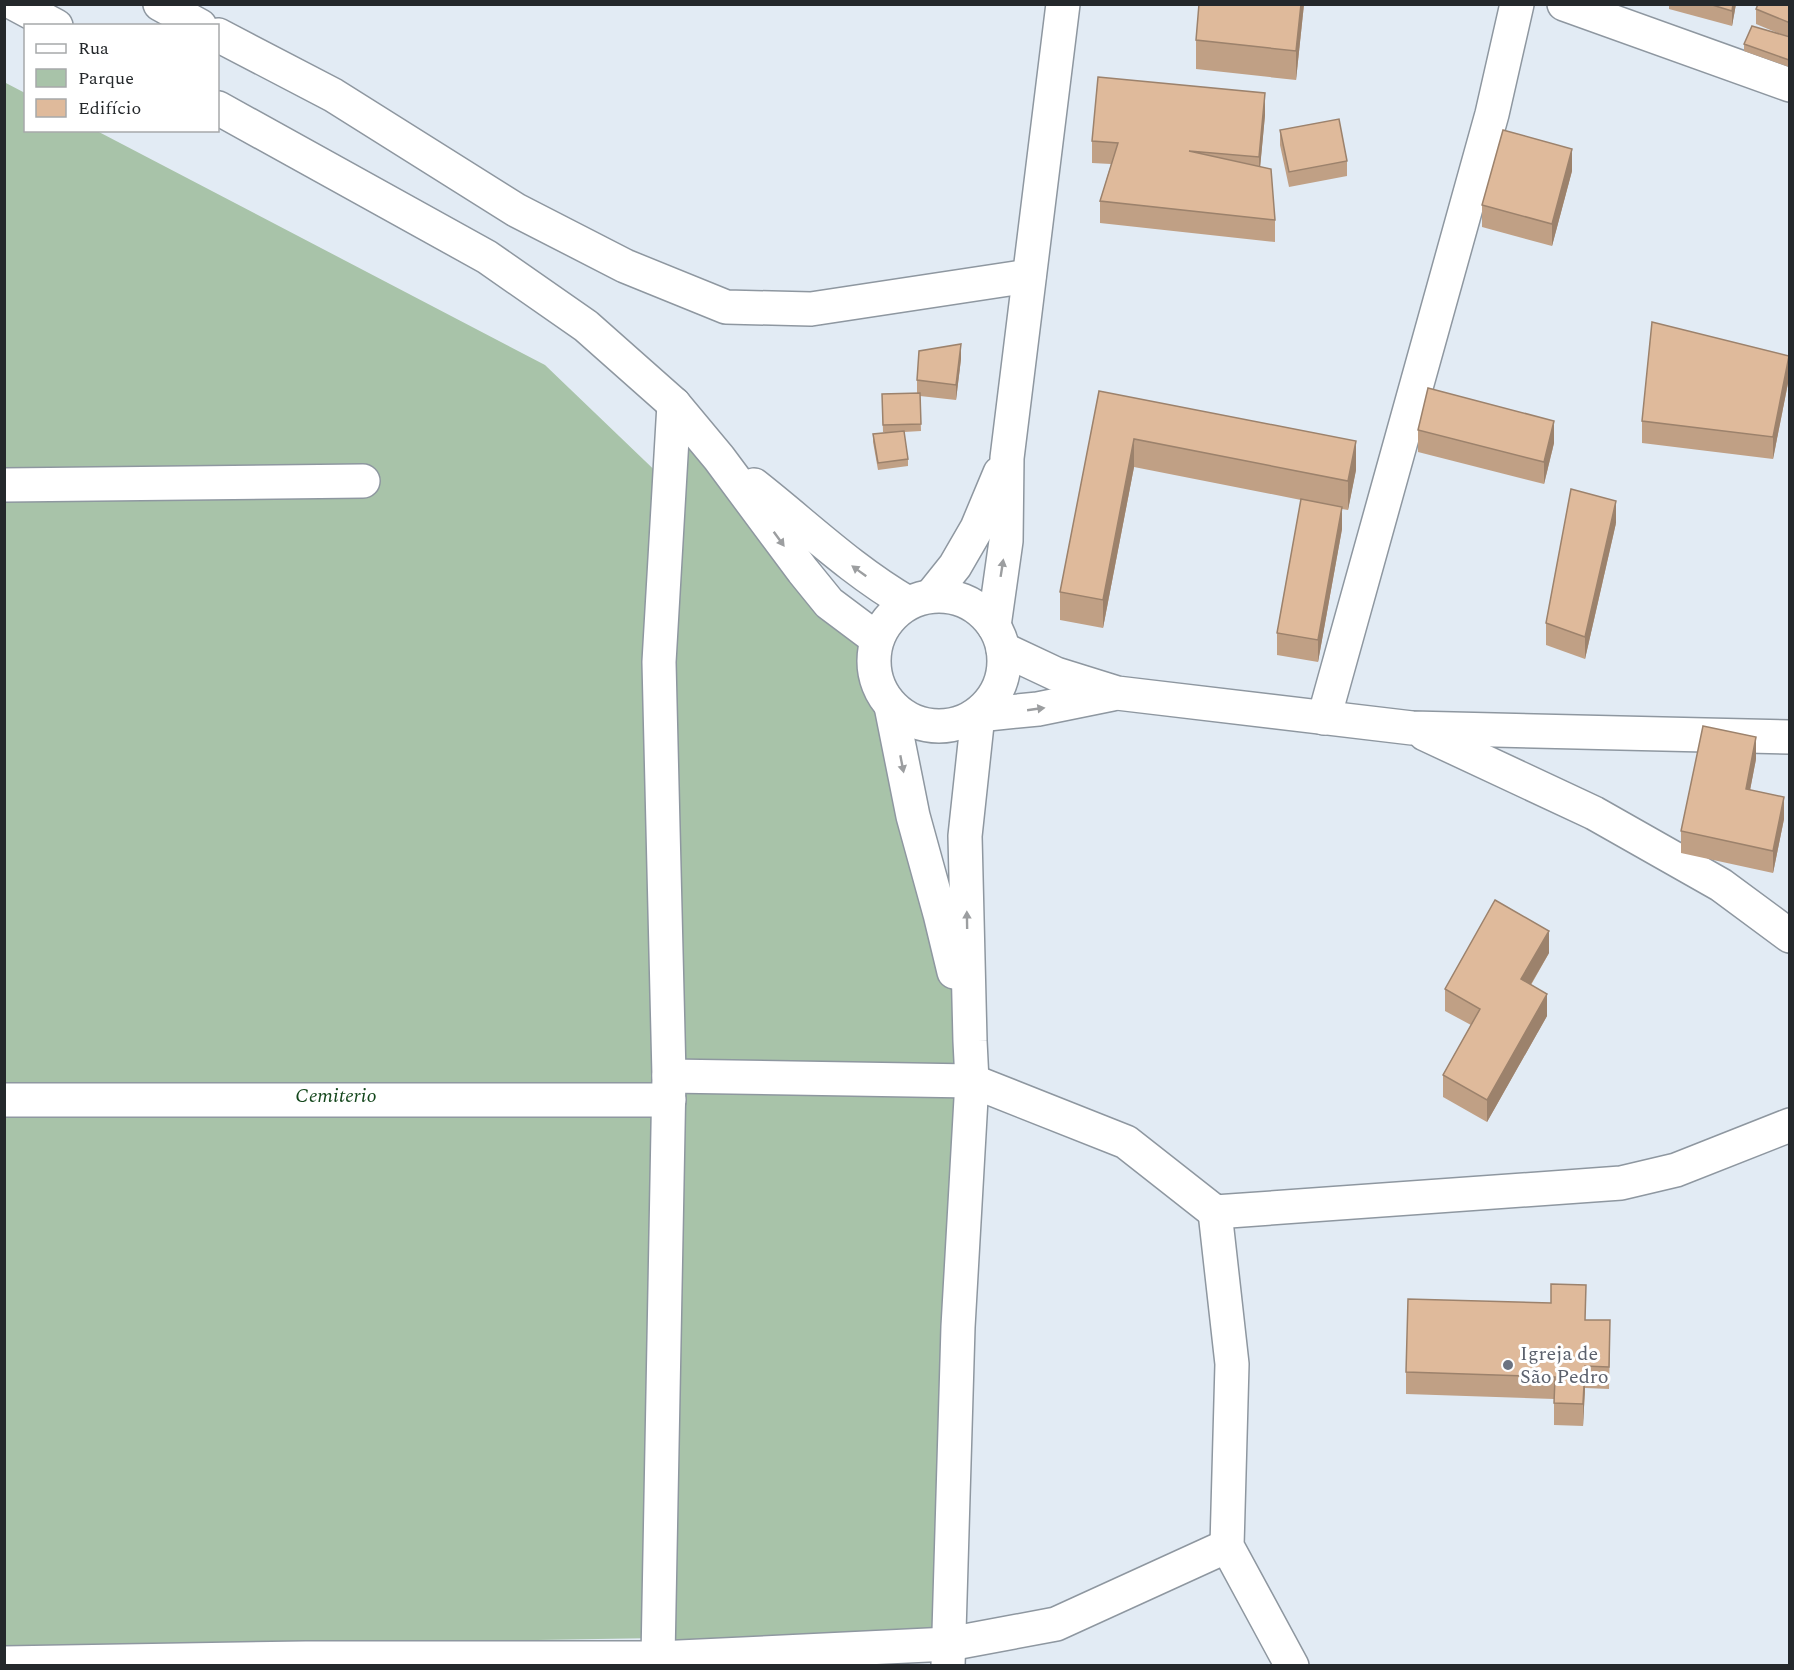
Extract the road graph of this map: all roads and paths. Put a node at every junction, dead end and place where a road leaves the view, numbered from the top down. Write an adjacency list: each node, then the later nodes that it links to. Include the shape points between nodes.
1 (15, 4): 6 (street)
2 (160, 4): 7 (street)
3 (1063, 4): 11 (street)
4 (1517, 4): 23 (street, via 1492,114)
5 (1571, 5): 9 (street)
6 (52, 24)
7 (196, 24)
8 (219, 36): 11 (street, via 333,95 516,210 625,266 726,307 811,309)
9 (1790, 85)
10 (219, 109): 12 (street, via 487,257 586,326)
11 (1029, 276): 14 (street)
12 (674, 404): 13 (street); 29 (street, via 659,662)
13 (719, 458): 17 (street, one-way to 13, via 879,586); 19 (street, one-way to 19, via 830,603)
14 (1007, 458): 17 (street, via 977,528 955,566); 18 (street, one-way to 14, via 1006,541)
15 (363, 481): 16 (street)
16 (4, 485)
17 (919, 600): 18 (street, via 949,597 966,602 981,612); 19 (street, via 889,618)
18 (998, 637): 20 (street, via 1056,674); 22 (street, via 1003,674 994,696)
19 (877, 639): 21 (street, via 873,663 878,686)
20 (1117, 693): 22 (street, one-way to 20, via 1038,709); 23 (street)
21 (891, 706): 22 (street, via 910,721 933,727 956,725); 27 (street, one-way to 27, via 913,816)
22 (978, 715): 27 (street, one-way to 22, via 965,836)
23 (1324, 718): 24 (street)
24 (1412, 728): 25 (street); 26 (street, via 1594,813 1721,885)
25 (1790, 737)
26 (1790, 936)
27 (970, 1041): 28 (street)
28 (972, 1081): 29 (street); 32 (street, via 1126,1142); 34 (street, via 957,1328)
29 (669, 1088): 30 (street); 35 (street)
30 (4, 1100)
31 (1790, 1125): 32 (street, via 1676,1170 1621,1183)
32 (1215, 1212): 33 (street, via 1232,1364)
33 (1227, 1546): 34 (street, via 1056,1624); 37 (street)
34 (949, 1655): 35 (street)
35 (658, 1658): 36 (street)
36 (4, 1663)
37 (1292, 1665)

